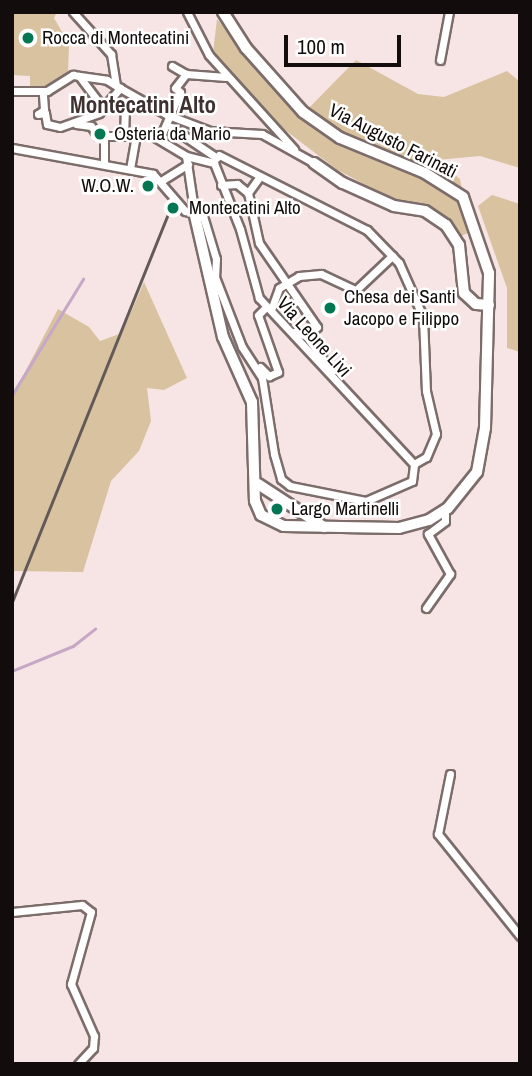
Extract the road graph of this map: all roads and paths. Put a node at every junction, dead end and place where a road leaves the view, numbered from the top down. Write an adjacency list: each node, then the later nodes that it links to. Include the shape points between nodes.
1 (73, 12): 10 (street, via 111,54)
2 (187, 12): 9 (street)
3 (223, 12): 39 (street, Via Augusto Farinati, via 246,48 303,113 340,138 425,173 463,197 489,273)
4 (449, 12): 5 (street)
5 (440, 60)
6 (172, 66): 7 (street)
7 (186, 74): 9 (street); 17 (street)
8 (79, 76): 10 (street); 11 (street); 15 (street)
9 (227, 77): 25 (street)
10 (118, 86): 15 (street); 17 (street)
11 (51, 88): 12 (street); 13 (street)
12 (12, 91)
13 (43, 95): 14 (street); 18 (street, via 44,110 38,114 45,113 47,124)
14 (12, 97)
15 (104, 109): 18 (street)
16 (125, 109): 21 (street)
17 (167, 114): 23 (street); 25 (street, via 202,128 262,134)
18 (76, 124): 20 (street, via 91,126)
19 (171, 127): 27 (street)
20 (104, 136): 21 (street); 28 (street)
21 (124, 136): 22 (street)
22 (136, 136): 23 (street); 31 (street)
23 (160, 138): 26 (street)
24 (12, 148): 28 (street)
25 (294, 149): 29 (street)
26 (186, 156): 27 (street); 30 (street)
27 (218, 161): 32 (street); 34 (street, Via Leone Livi)
28 (104, 163): 31 (street)
29 (314, 163): 39 (street, via 343,183 394,206 425,211 446,225 459,245 464,293 476,304)
30 (188, 164): 33 (street); 36 (street)
31 (130, 169): 33 (street)
32 (258, 179): 35 (street); 37 (street, via 337,212 366,230)
33 (161, 181): 36 (street)
34 (221, 185): 35 (street, via 237,184); 40 (street, Via Leone Livi)
35 (248, 193): 38 (street, via 260,243)
36 (195, 216): 42 (street, via 205,222 216,259 215,277); 46 (street, via 223,337 252,402)
37 (392, 257): 38 (street, via 356,290 312,273); 45 (street, via 413,287 423,317 426,391 436,434 426,457)
38 (287, 282): 40 (street, via 277,290); 43 (street, via 317,327)
39 (489, 305): 47 (street, Via Augusto Farinati, via 480,460 464,492)
40 (269, 309): 41 (street, Via Leone Livi); 42 (street, via 258,315 278,367 273,377 264,372)
41 (284, 324): 43 (street); 44 (street, Via Leone Livi)
42 (235, 328): 45 (street, via 262,379 274,454 281,479 290,486 366,501 412,481)
43 (306, 336): 44 (street)
44 (338, 387): 45 (street, Via Leone Livi)
45 (414, 464)
46 (258, 484): 48 (street); 48 (street, via 256,505 270,523)
47 (444, 511): 48 (street, via 405,527); 49 (street, via 445,521 428,534 450,574)
48 (327, 528)
49 (426, 608)
50 (450, 774): 52 (street, via 438,834)
51 (12, 912): 53 (street, via 82,905 91,912 71,984 94,1036 93,1048)
52 (520, 936)
53 (78, 1064)

